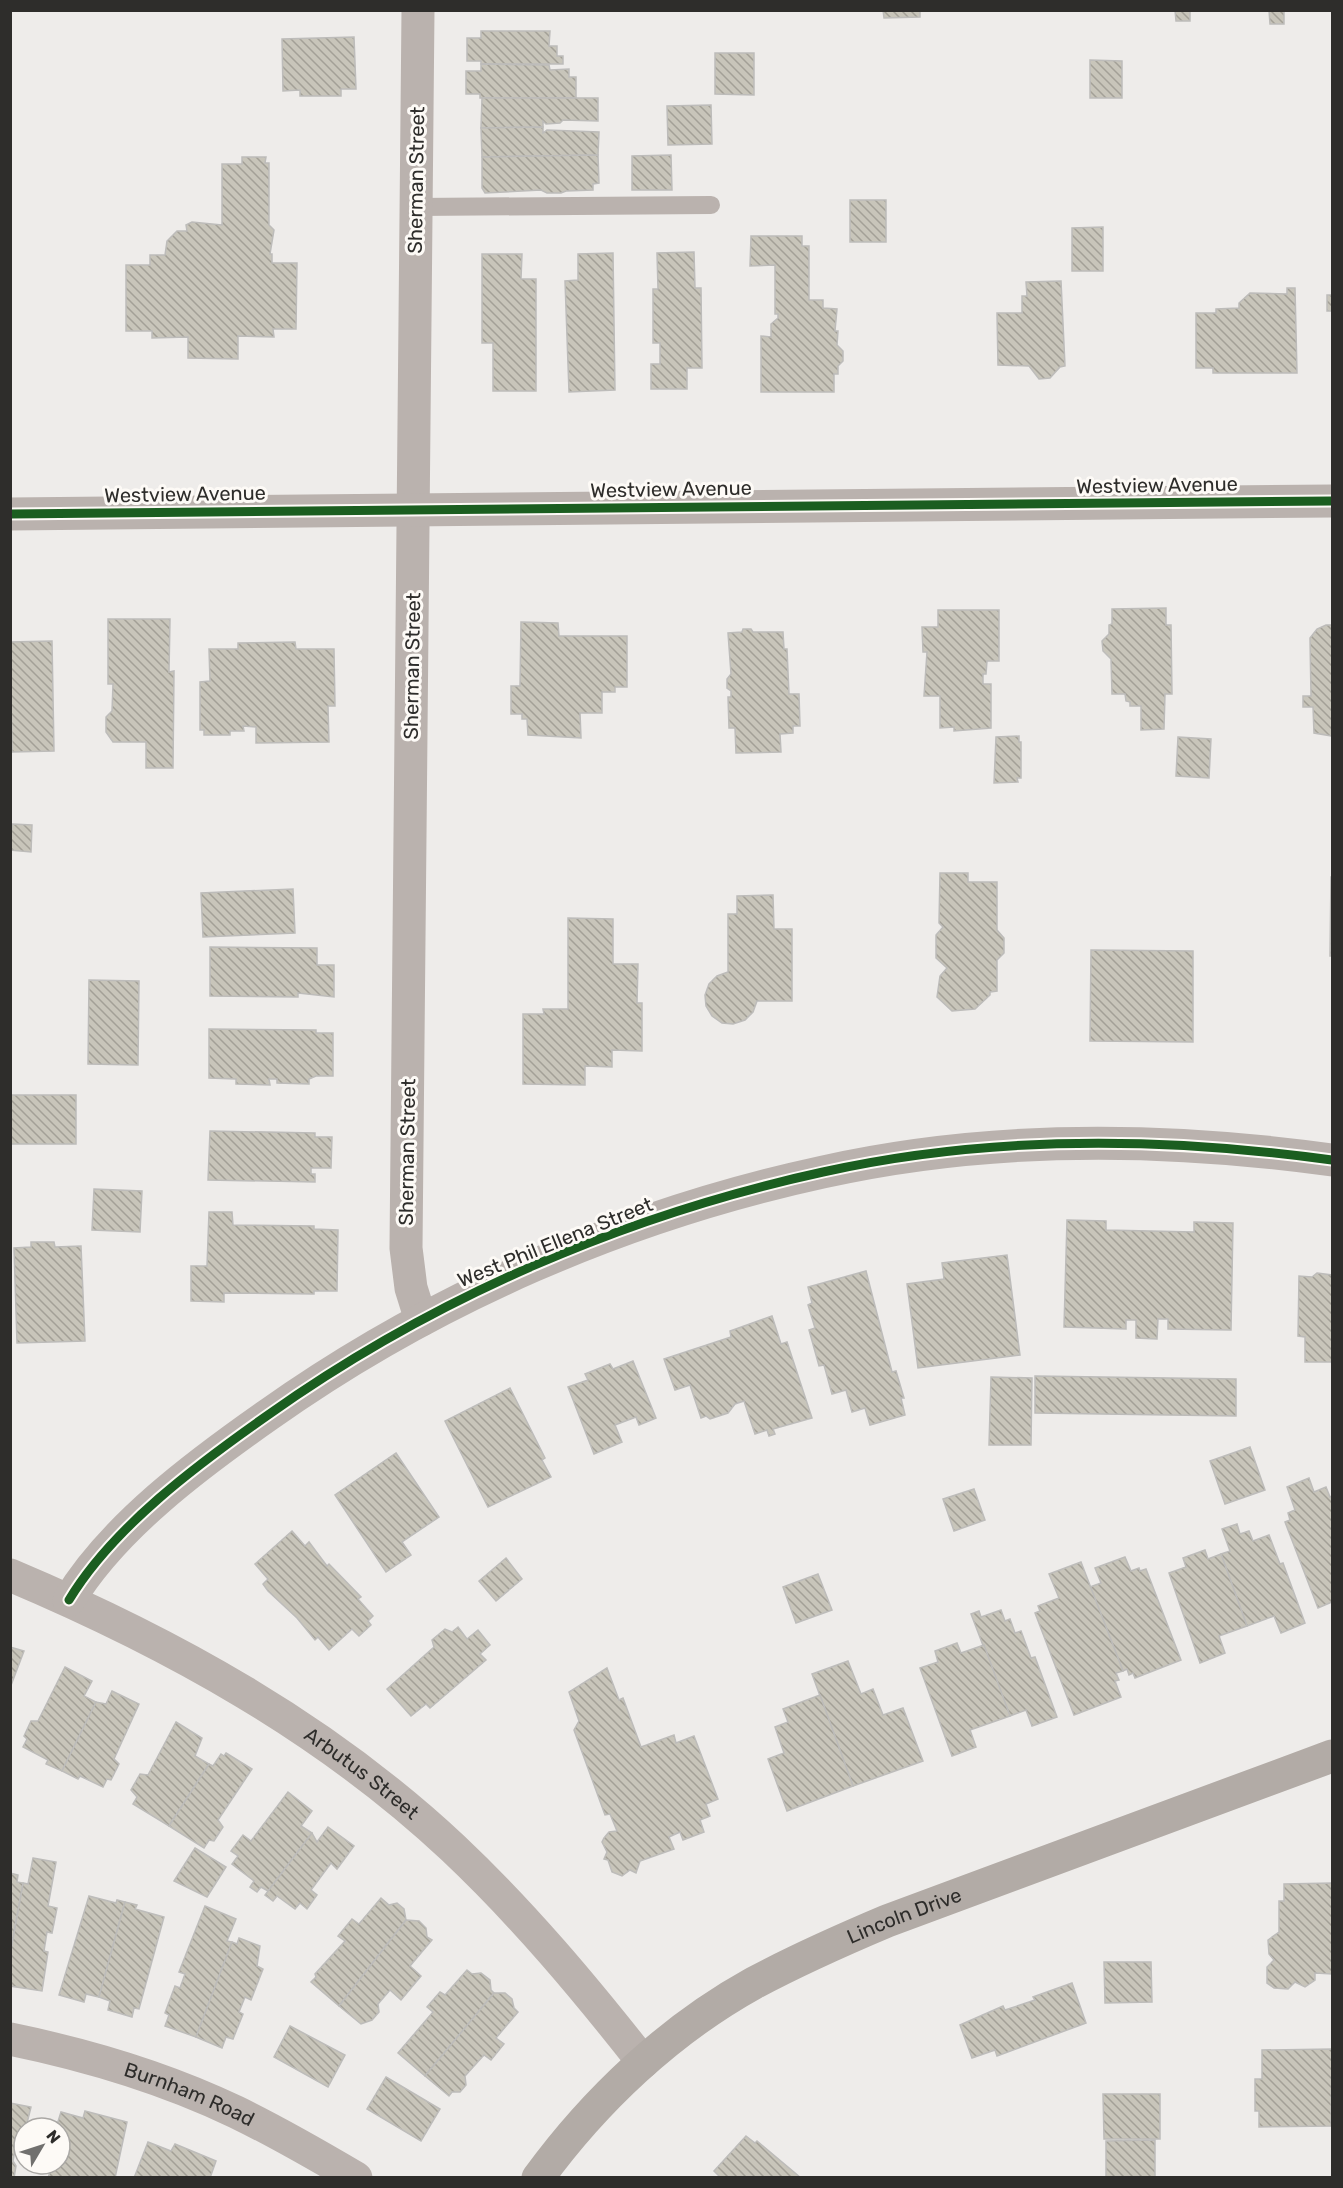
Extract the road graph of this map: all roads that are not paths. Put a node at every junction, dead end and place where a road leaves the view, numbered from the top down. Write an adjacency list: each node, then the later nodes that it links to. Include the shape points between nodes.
1 (418, 10): 3 (street, Sherman Street)
2 (711, 205): 3 (lane)
3 (416, 207): 5 (street, Sherman Street)
4 (1332, 501): 5 (street, Westview Avenue)
5 (413, 510): 6 (street, Westview Avenue); 8 (street, Sherman Street, via 406,1248)
6 (10, 514)
7 (1332, 1160): 8 (street, West Phil Ellena Street, via 1194,1146 1102,1144 1019,1146 825,1171 651,1220 484,1288)
8 (420, 1320): 10 (street, West Phil Ellena Street, via 317,1380 186,1478 96,1559)
9 (10, 1575): 10 (street, Arbutus Street)
10 (69, 1600): 13 (street, Arbutus Street, via 145,1636 264,1703 392,1795 511,1904)
11 (1332, 1756): 13 (main road, Lincoln Drive, via 887,1921 814,1952 702,2016)
12 (10, 2039): 14 (street, Burnham Road, via 88,2058 183,2089 236,2112)
13 (643, 2062): 15 (main road, Lincoln Drive, via 596,2107)
14 (357, 2178)
15 (538, 2178)

